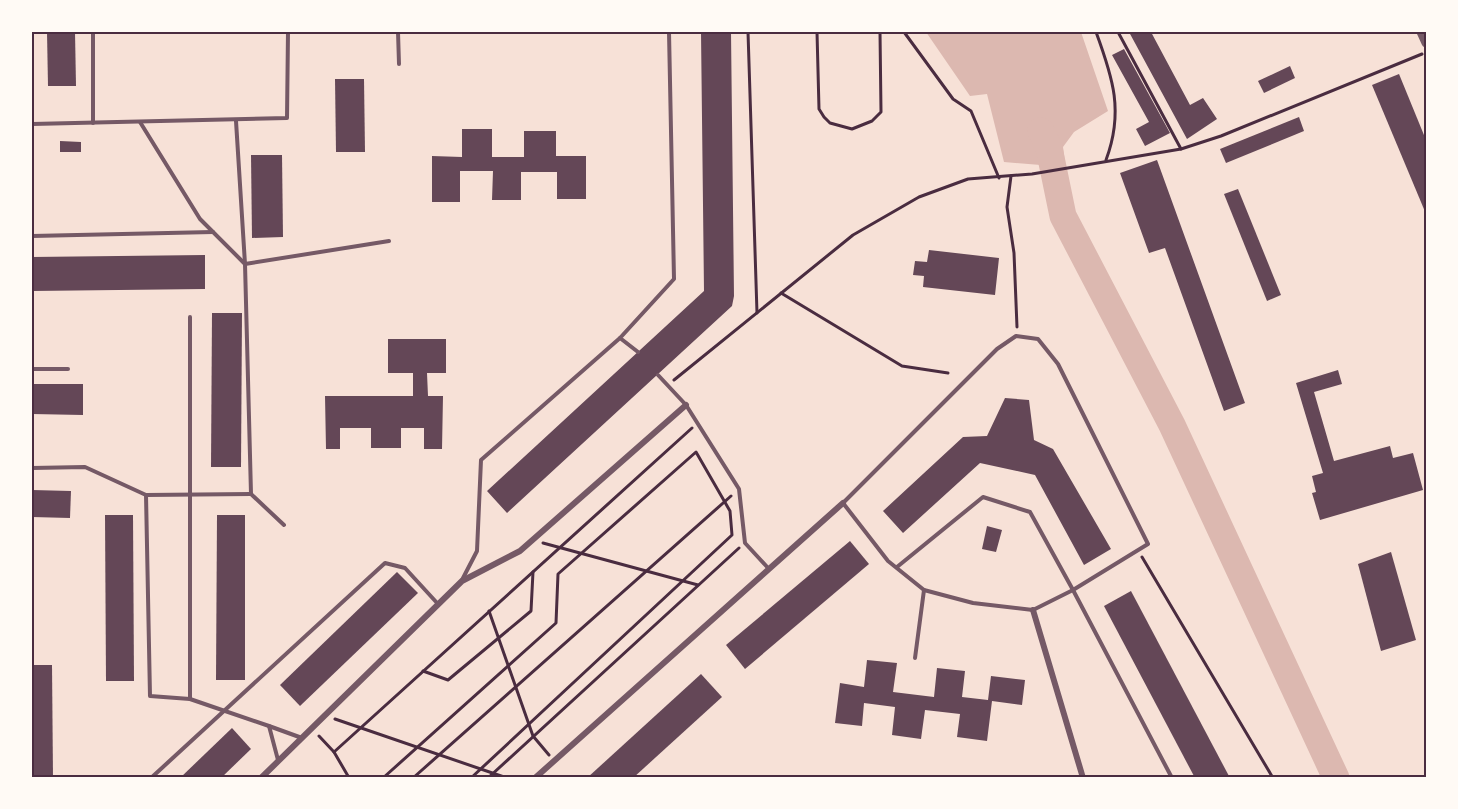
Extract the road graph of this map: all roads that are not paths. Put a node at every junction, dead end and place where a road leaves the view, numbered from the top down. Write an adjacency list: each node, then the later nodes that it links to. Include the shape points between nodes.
1 (93, 32): 10 (lane)
2 (288, 32): 8 (lane, via 287,118)
3 (398, 32): 7 (lane)
4 (669, 32): 17 (lane, via 674,279)
5 (1421, 32): 6 (street)
6 (1426, 43)
7 (399, 64)
8 (236, 121): 9 (lane); 15 (lane)
9 (140, 122): 10 (lane); 12 (lane, via 200,219)
10 (93, 123): 11 (lane)
11 (32, 124)
12 (213, 232): 13 (lane); 15 (lane)
13 (32, 236)
14 (389, 241): 15 (lane)
15 (245, 264): 25 (lane)
16 (190, 317): 24 (lane)
17 (620, 338): 18 (lane); 31 (lane, via 482,460 477,551)
18 (638, 352)
19 (32, 369): 20 (lane)
20 (68, 369)
21 (658, 375): 22 (lane)
22 (686, 405): 30 (lane, via 739,489 745,543); 31 (street, via 520,551)
23 (32, 468): 26 (lane, via 85,467)
24 (188, 494): 25 (lane); 26 (lane); 37 (lane)
25 (251, 494): 28 (lane)
26 (146, 495): 37 (lane, via 150,696)
27 (843, 503): 29 (lane); 30 (street); 33 (lane, via 997,349 1016,336 1038,339 1058,364 1148,544)
28 (284, 525)
29 (897, 567): 32 (lane); 33 (lane, via 983,497 1030,512)
30 (769, 569): 44 (street)
31 (462, 581): 34 (street)
32 (924, 590): 35 (lane, via 973,603); 36 (lane)
33 (1072, 590): 35 (lane); 46 (lane)
34 (438, 604): 38 (lane, via 405,568 385,563); 40 (street)
35 (1033, 610): 45 (street)
36 (915, 658)
37 (190, 699): 38 (lane)
38 (226, 711): 39 (lane); 42 (lane)
39 (269, 726): 40 (lane); 41 (lane)
40 (302, 738): 41 (street)
41 (278, 761): 43 (street)
42 (151, 777)
43 (261, 777)
44 (535, 777)
45 (1083, 777)
46 (1172, 777)

